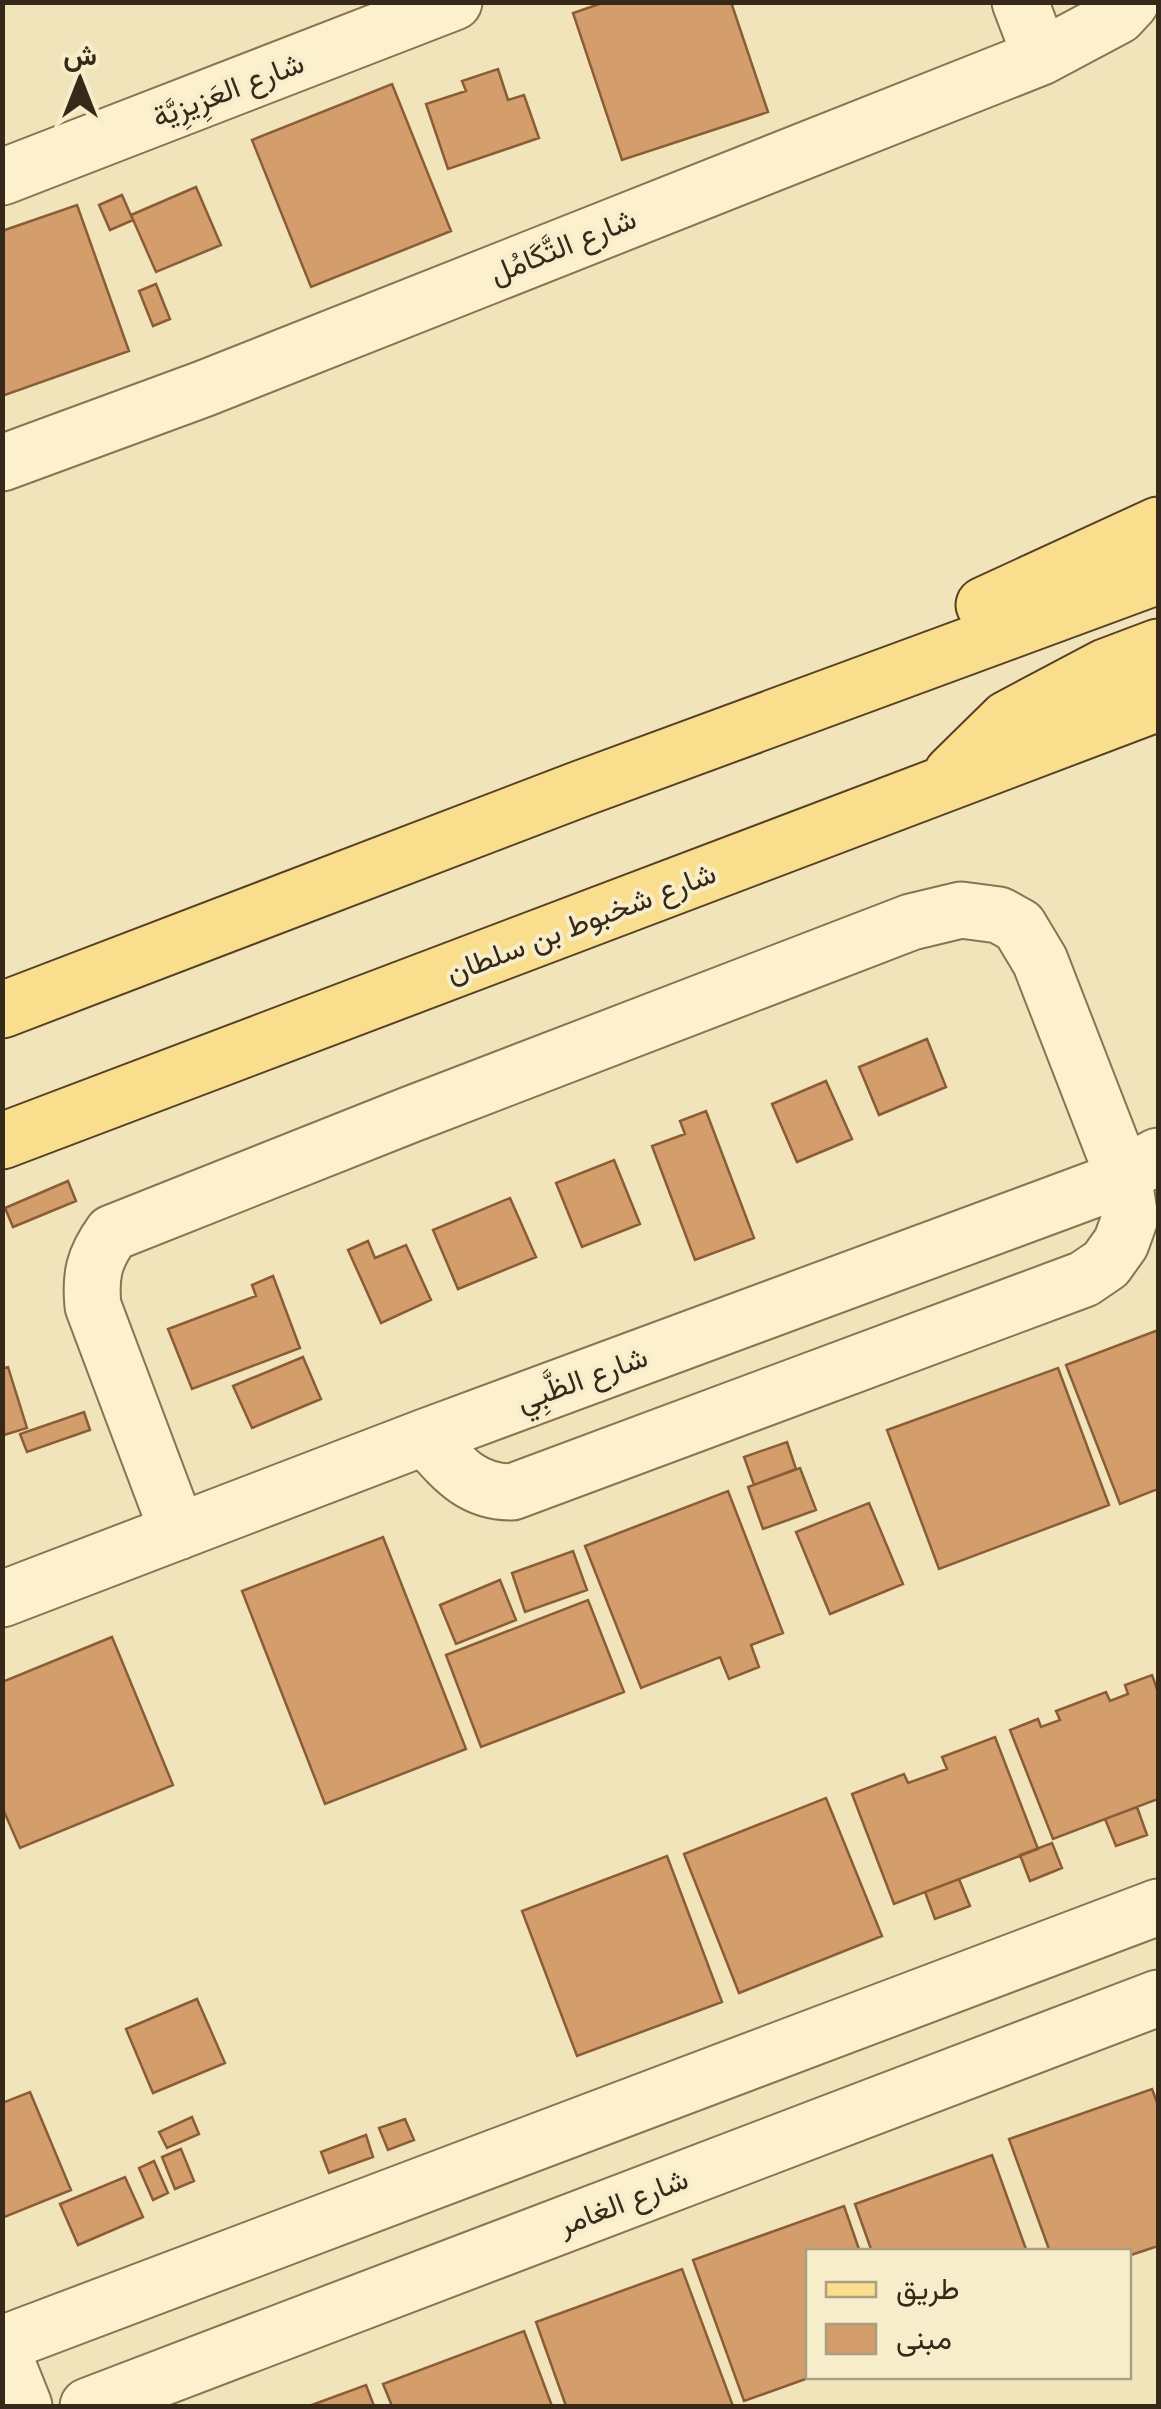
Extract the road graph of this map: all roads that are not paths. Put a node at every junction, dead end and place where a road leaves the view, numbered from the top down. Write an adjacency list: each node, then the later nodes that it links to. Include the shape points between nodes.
1 (454, 2): 5 (street, شارع العَزِيزِيَّة)
2 (1020, 2): 4 (street)
3 (1136, 10): 4 (street, شارع التَّكَامُل)
4 (1041, 57): 6 (street, شارع التَّكَامُل)
5 (2, 176)
6 (2, 463)
7 (1158, 524): 11 (main road)
8 (1158, 576): 11 (main road)
9 (1158, 647): 12 (main road, via 1007,719)
10 (1158, 704): 12 (main road, شارع شخبوط بن سلطان)
11 (580, 790): 13 (main road)
12 (936, 790): 14 (main road, شارع شخبوط بن سلطان)
13 (2, 1010)
14 (2, 1141)
15 (1141, 1166): 16 (street, شارع الظَّبِي); 16 (street, via 1122,1243 1106,1264 1066,1286 512,1492 474,1486); 17 (street, via 1019,926 999,914 961,910 878,935 112,1233 97,1254 93,1306)
16 (425, 1437): 17 (street, شارع الظَّبِي)
17 (178, 1532): 18 (street, شارع الظَّبِي)
18 (2, 1599)
19 (1158, 1907): 21 (street)
20 (1158, 1998): 22 (street, شارع الغامر)
21 (705, 2081): 22 (street); 23 (street)
22 (736, 2159): 25 (street, شارع الغامر)
23 (2, 2348): 24 (street)
24 (24, 2406)
25 (88, 2406)

